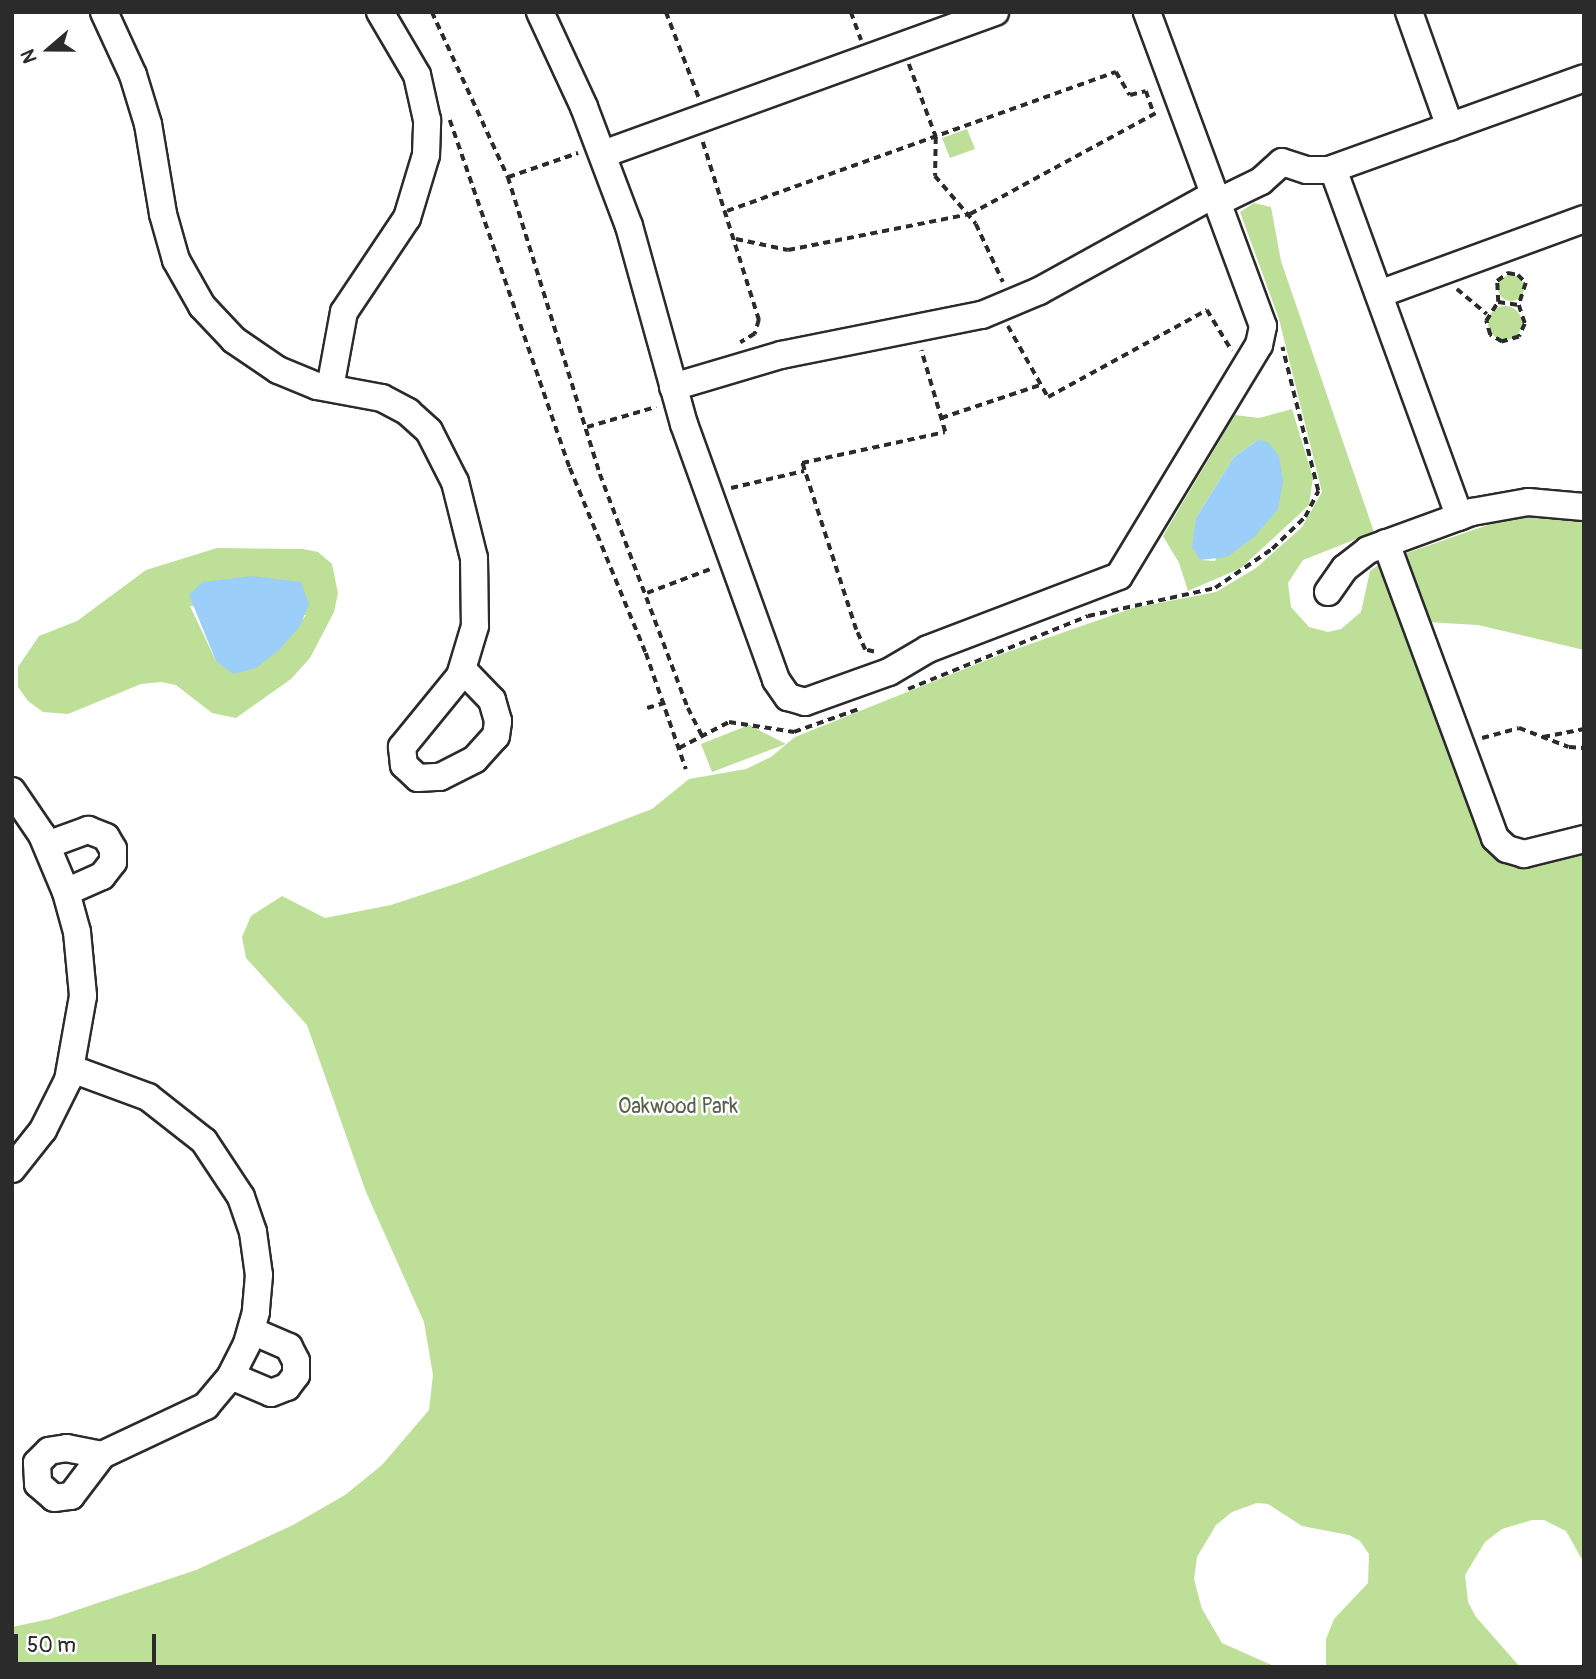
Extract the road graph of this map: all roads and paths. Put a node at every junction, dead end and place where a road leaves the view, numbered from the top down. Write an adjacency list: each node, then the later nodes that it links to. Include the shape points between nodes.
1 (104, 12): 36 (street, via 146,117 165,223 187,284 217,323 252,354 295,378)
2 (380, 12): 36 (street, via 404,46 420,84 426,155 407,218 344,312)
3 (432, 12): 19 (path)
4 (540, 12): 17 (street)
5 (666, 12): 14 (path)
6 (995, 12): 9 (street)
7 (1147, 12): 11 (street)
8 (1409, 12): 15 (street)
9 (902, 46): 14 (street); 16 (path)
10 (1584, 78): 15 (street)
11 (1181, 103): 13 (path); 20 (street)
12 (445, 107): 51 (path, via 574,480)
13 (1154, 114): 16 (path, via 1146,92 1130,95 1116,72); 22 (path)
14 (701, 118): 17 (street); 21 (path)
15 (1450, 127): 18 (street)
16 (936, 137): 21 (path); 22 (path, via 935,176)
17 (601, 149): 19 (path); 37 (street, via 639,256)
18 (1333, 169): 20 (street, via 1307,170 1282,162 1261,181); 26 (street)
19 (508, 177): 39 (path)
20 (1216, 198): 29 (street); 48 (street, via 1263,326 1262,336 1125,571 1104,584 928,649)
21 (727, 211): 24 (path)
22 (970, 214): 24 (path, via 788,250); 29 (path)
23 (1584, 219): 26 (street)
24 (736, 239): 34 (path, via 760,323 755,334 736,346)
25 (1451, 289): 30 (path, via 1462,292)
26 (1379, 295): 43 (street)
27 (1498, 302): 28 (path); 28 (path, via 1497,281 1513,273 1526,286); 30 (path)
28 (1519, 305): 30 (path, via 1524,327 1510,342 1490,335)
29 (1005, 306): 32 (street); 35 (path)
30 (1487, 314)
31 (1216, 328): 35 (path, via 1207,310 1048,397)
32 (915, 331): 34 (street); 38 (path)
33 (1279, 336): 50 (path, via 1318,484 1312,507 1291,531 1254,564 1215,588 1088,616)
34 (738, 367): 37 (street)
35 (1040, 385): 38 (path)
36 (330, 388): 49 (street, via 400,407 429,432 448,464 467,520 477,576 473,639)
37 (675, 394): 39 (path); 41 (street)
38 (941, 418): 40 (path, via 945,432 802,463)
39 (587, 427): 47 (path)
40 (804, 471): 41 (path); 48 (path, via 863,648 886,655)
41 (709, 495): 45 (street)
42 (1584, 507): 43 (street, via 1518,502)
43 (1460, 517): 44 (street)
44 (1386, 543): 46 (street, via 1354,559); 57 (street)
45 (733, 560): 47 (path); 48 (street, via 776,680 788,697 812,701)
46 (1328, 592)
47 (647, 593): 56 (path, via 688,708)
48 (897, 667)
49 (463, 670)
50 (896, 694)
51 (665, 703): 53 (path); 58 (path)
52 (871, 704): 56 (path, via 794,732 736,720)
53 (647, 708)
54 (1584, 729): 55 (path)
55 (1541, 737): 57 (path, via 1514,727); 59 (path)
56 (704, 739): 58 (path)
57 (1460, 747): 62 (street, via 1492,834 1502,846 1530,854)
58 (679, 748): 60 (path)
59 (1584, 748)
60 (687, 769)
61 (12, 791): 63 (street)
62 (1584, 839)
63 (47, 845): 64 (street); 64 (street, via 88,830 106,837 113,849 107,872)
64 (66, 892): 65 (street, via 79,942 83,996)
65 (72, 1069): 66 (street, via 49,1121); 67 (street, via 160,1104 196,1133 223,1164 244,1205 254,1240 259,1293)
66 (12, 1169)
67 (251, 1331): 68 (street); 68 (street, via 289,1347 296,1360 296,1376 287,1387 271,1393)
68 (231, 1377): 69 (street, via 193,1415)
69 (102, 1455)

